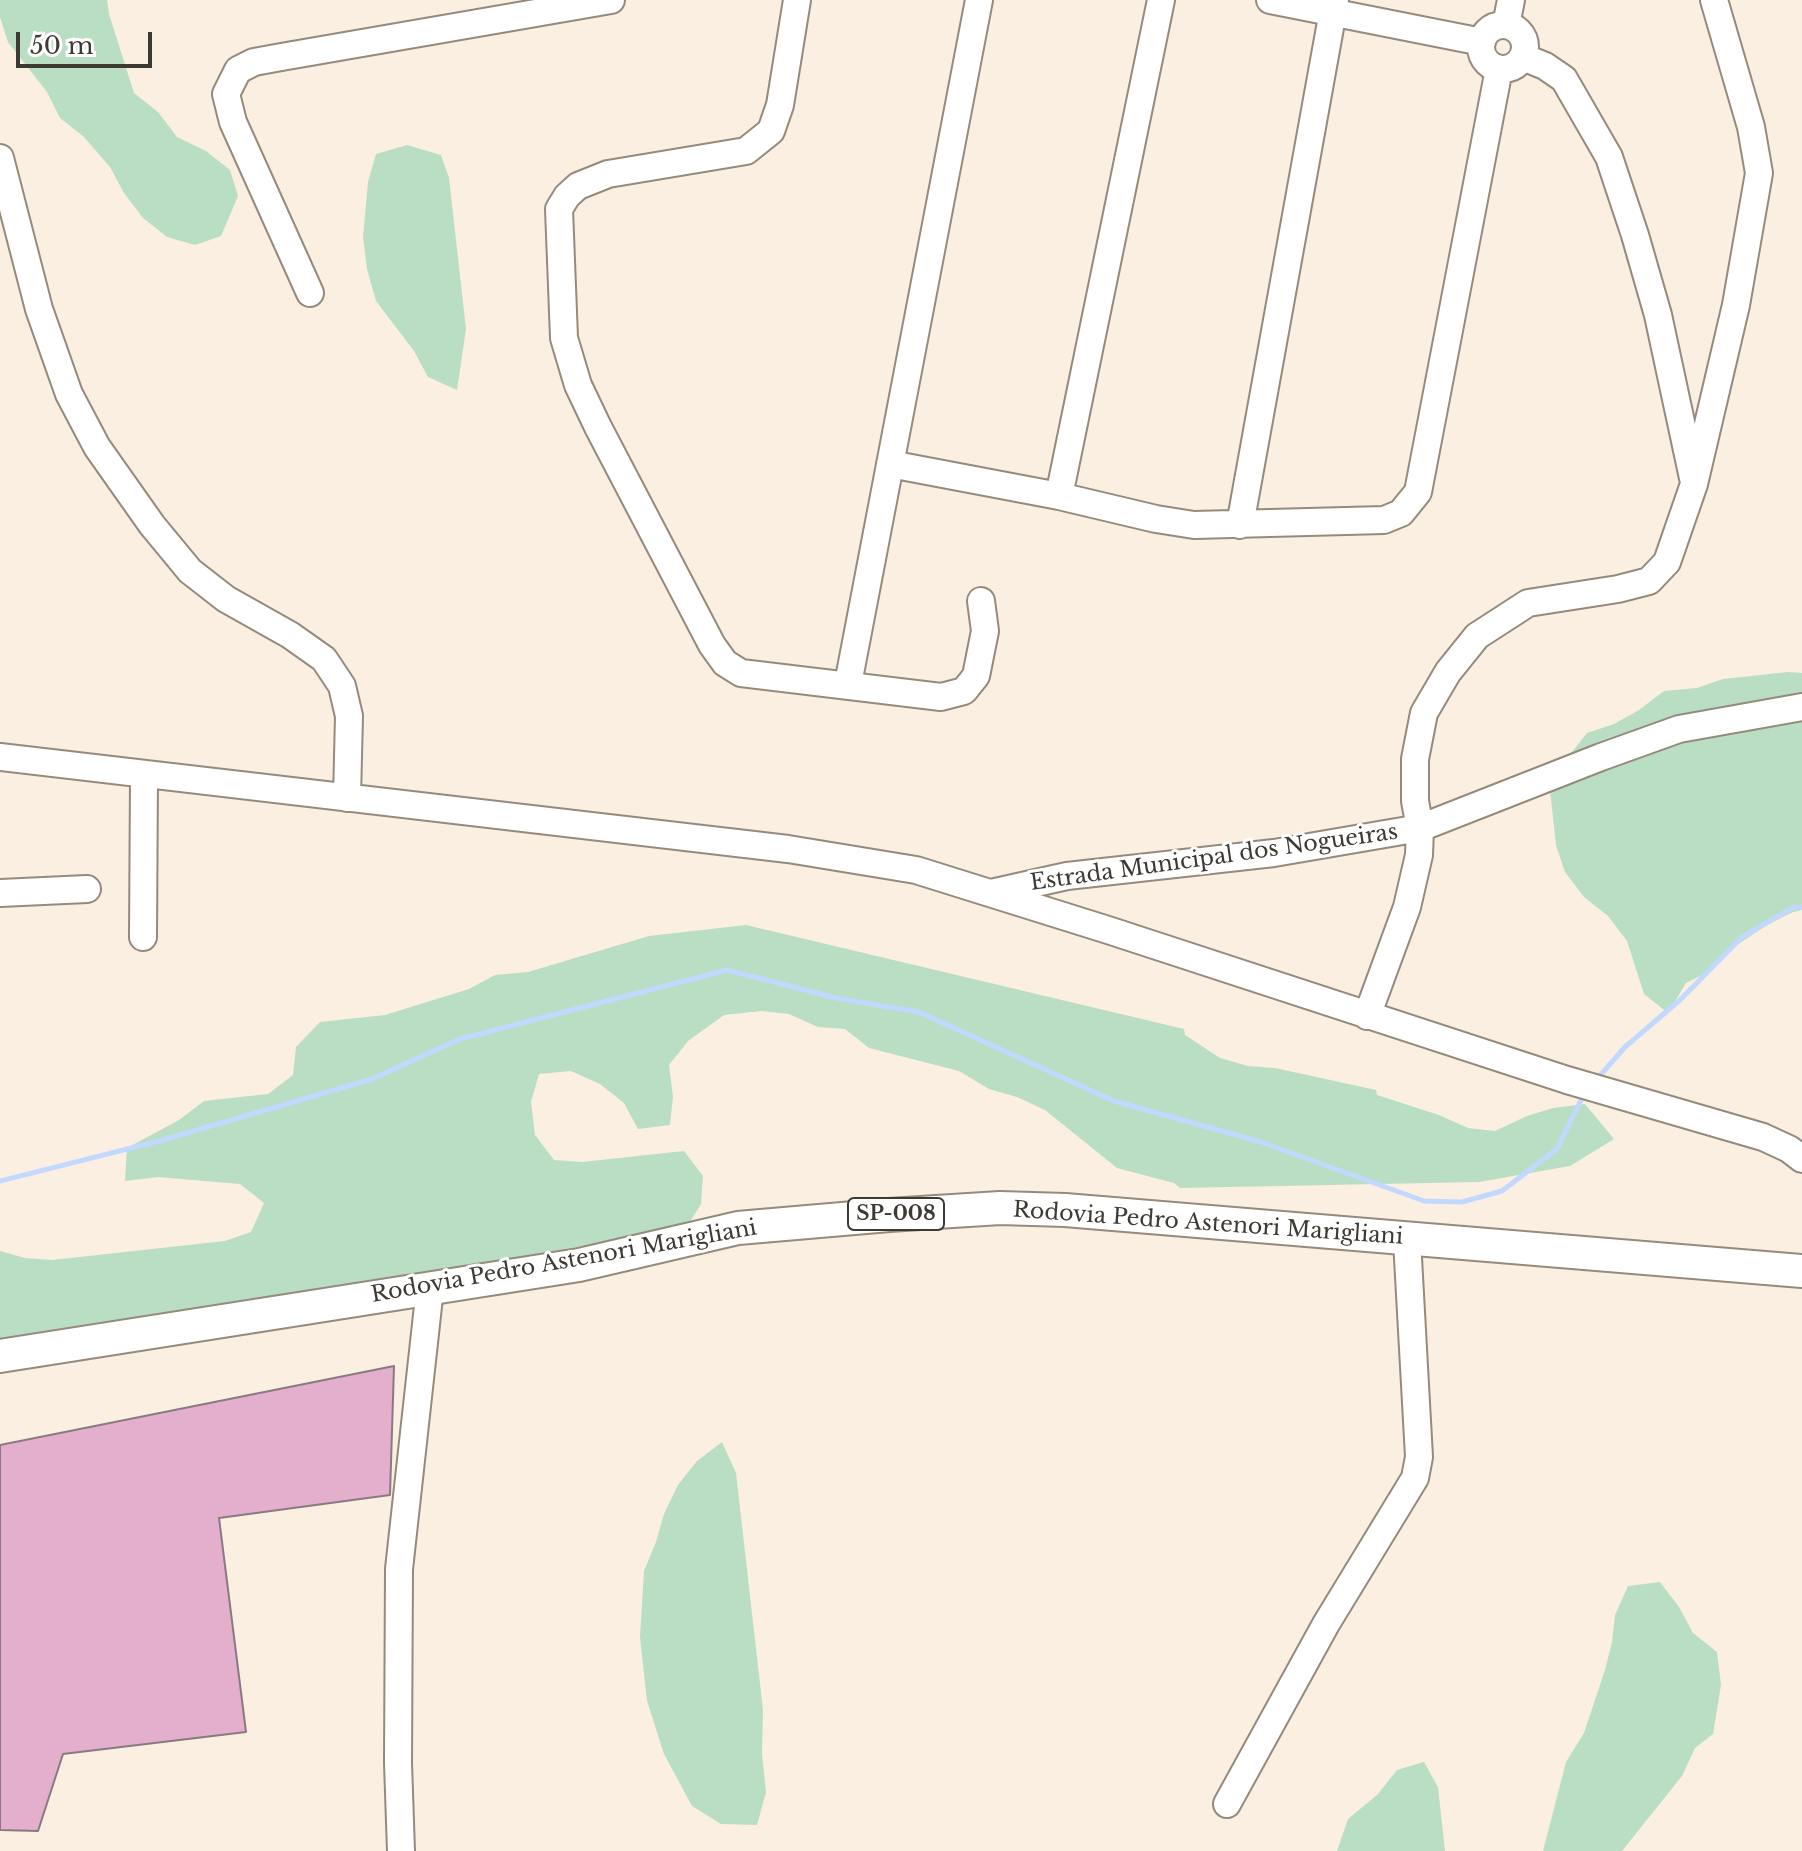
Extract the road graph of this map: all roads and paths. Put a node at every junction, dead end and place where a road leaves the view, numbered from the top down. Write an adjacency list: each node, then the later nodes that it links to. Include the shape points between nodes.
1 (611, 0): 13 (street, via 254,62 238,70 226,94 233,122)
2 (797, 0): 19 (street, via 771,131 746,151 608,174 567,196 559,209 564,338 598,427 725,663 741,673)
3 (979, 0): 14 (street)
4 (1161, 0): 16 (street)
5 (1270, 0): 7 (street)
6 (1714, 0): 15 (street, via 1759,173 1736,305)
7 (1334, 7): 9 (street); 17 (street)
8 (1508, 12): 9 (street); 10 (street, via 1523,36)
9 (1482, 42): 11 (street, via 1488,63)
10 (1523, 57): 11 (street, via 1508,69); 15 (street, via 1564,79 1609,157 1658,315)
11 (1499, 69): 17 (street, via 1418,492 1401,513 1384,520)
12 (0, 158): 23 (street, via 39,309 69,394 97,447 190,571 324,659 342,686 349,716)
13 (310, 293)
14 (890, 464): 16 (street); 19 (street)
15 (1694, 484): 24 (street, via 1667,562 1649,581 1528,603 1477,636 1448,672 1424,713 1415,759)
16 (1059, 496): 17 (street, via 1156,519)
17 (1240, 525)
18 (981, 601): 19 (street, via 985,631 976,676 964,691 941,697)
19 (848, 684)
20 (1802, 707): 24 (street, Estrada Municipal dos Nogueiras, via 1679,729)
21 (0, 757): 22 (street)
22 (144, 776): 23 (street); 28 (street)
23 (347, 798): 27 (street, via 788,849 916,870)
24 (1420, 828): 27 (street, Estrada Municipal dos Nogueiras, via 1274,853 1067,876); 29 (street, via 1407,907)
25 (87, 889): 26 (street)
26 (0, 893)
27 (990, 893): 29 (street)
28 (143, 937)
29 (1367, 1016): 30 (street, via 1763,1137)
30 (1802, 1159)
31 (1407, 1240): 32 (main road, Rodovia Pedro Astenori Marigliani / SP-008); 33 (main road, Rodovia Pedro Astenori Marigliani / SP-008, via 1000,1208 738,1228 579,1265); 35 (street, via 1419,1457 1415,1478 1326,1624)
32 (1802, 1271)
33 (430, 1288): 34 (main road, Rodovia Pedro Astenori Marigliani / SP-008); 36 (street, via 399,1569)
34 (0, 1356)
35 (1227, 1804)
36 (401, 1851)

